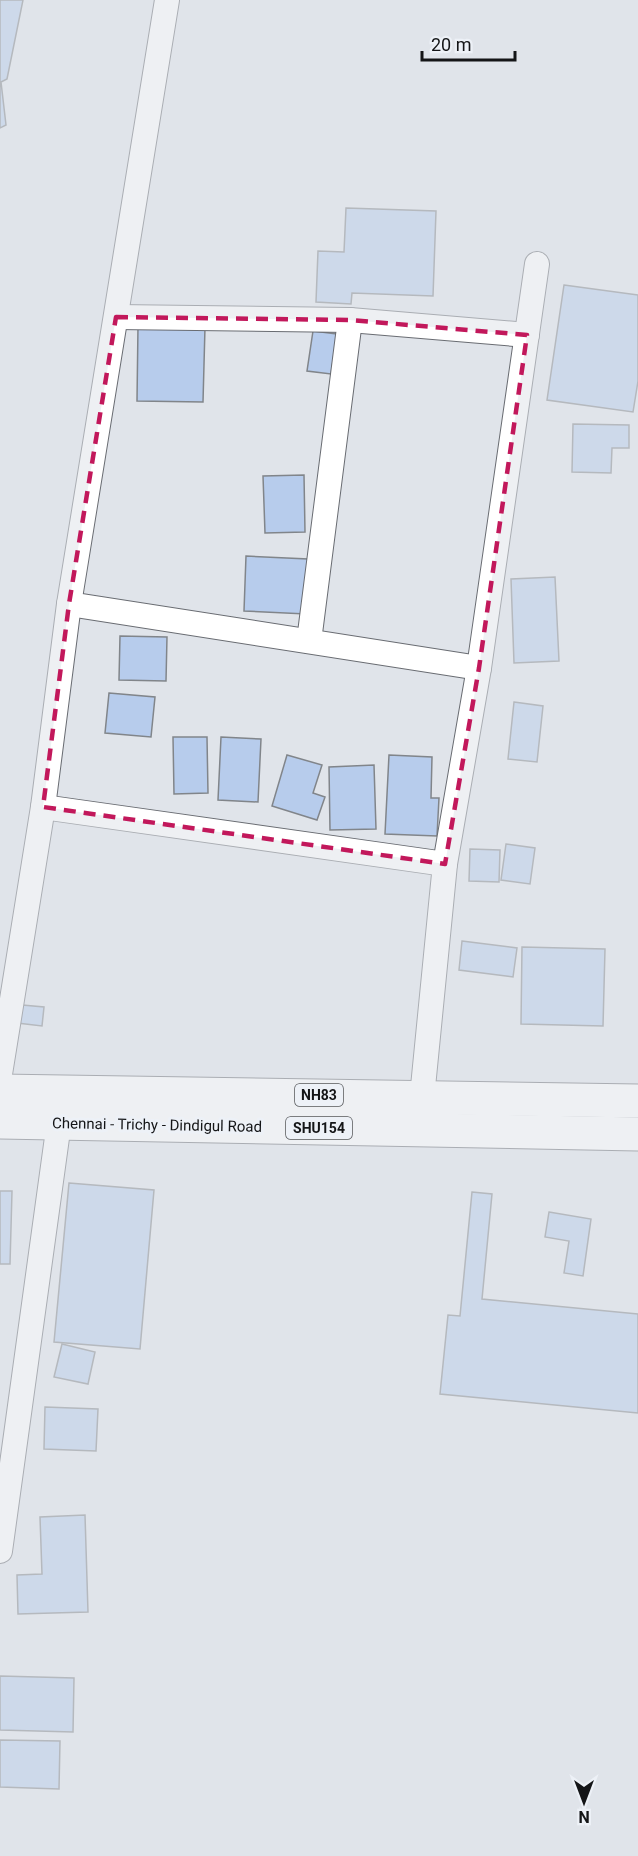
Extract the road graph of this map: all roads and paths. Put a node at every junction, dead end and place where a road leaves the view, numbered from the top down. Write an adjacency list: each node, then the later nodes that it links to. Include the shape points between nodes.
1 (167, 0): 3 (street)
2 (537, 264): 5 (street)
3 (116, 317): 4 (street); 6 (street)
4 (350, 320): 5 (street); 7 (street)
5 (527, 335): 8 (street)
6 (69, 604): 7 (street); 9 (street)
7 (309, 641): 8 (street)
8 (479, 668): 10 (street)
9 (43, 807): 10 (street); 11 (street)
10 (445, 864): 13 (street)
11 (0, 1074)
12 (0, 1091): 13 (highway, NH83)
13 (422, 1097): 14 (highway, NH83)
14 (638, 1101)
15 (0, 1122): 16 (highway, Chennai - Trichy - Dindigul Road / SHU154)
16 (59, 1123): 17 (highway, Chennai - Trichy - Dindigul Road / SHU154); 18 (street)
17 (638, 1134)
18 (0, 1551)

